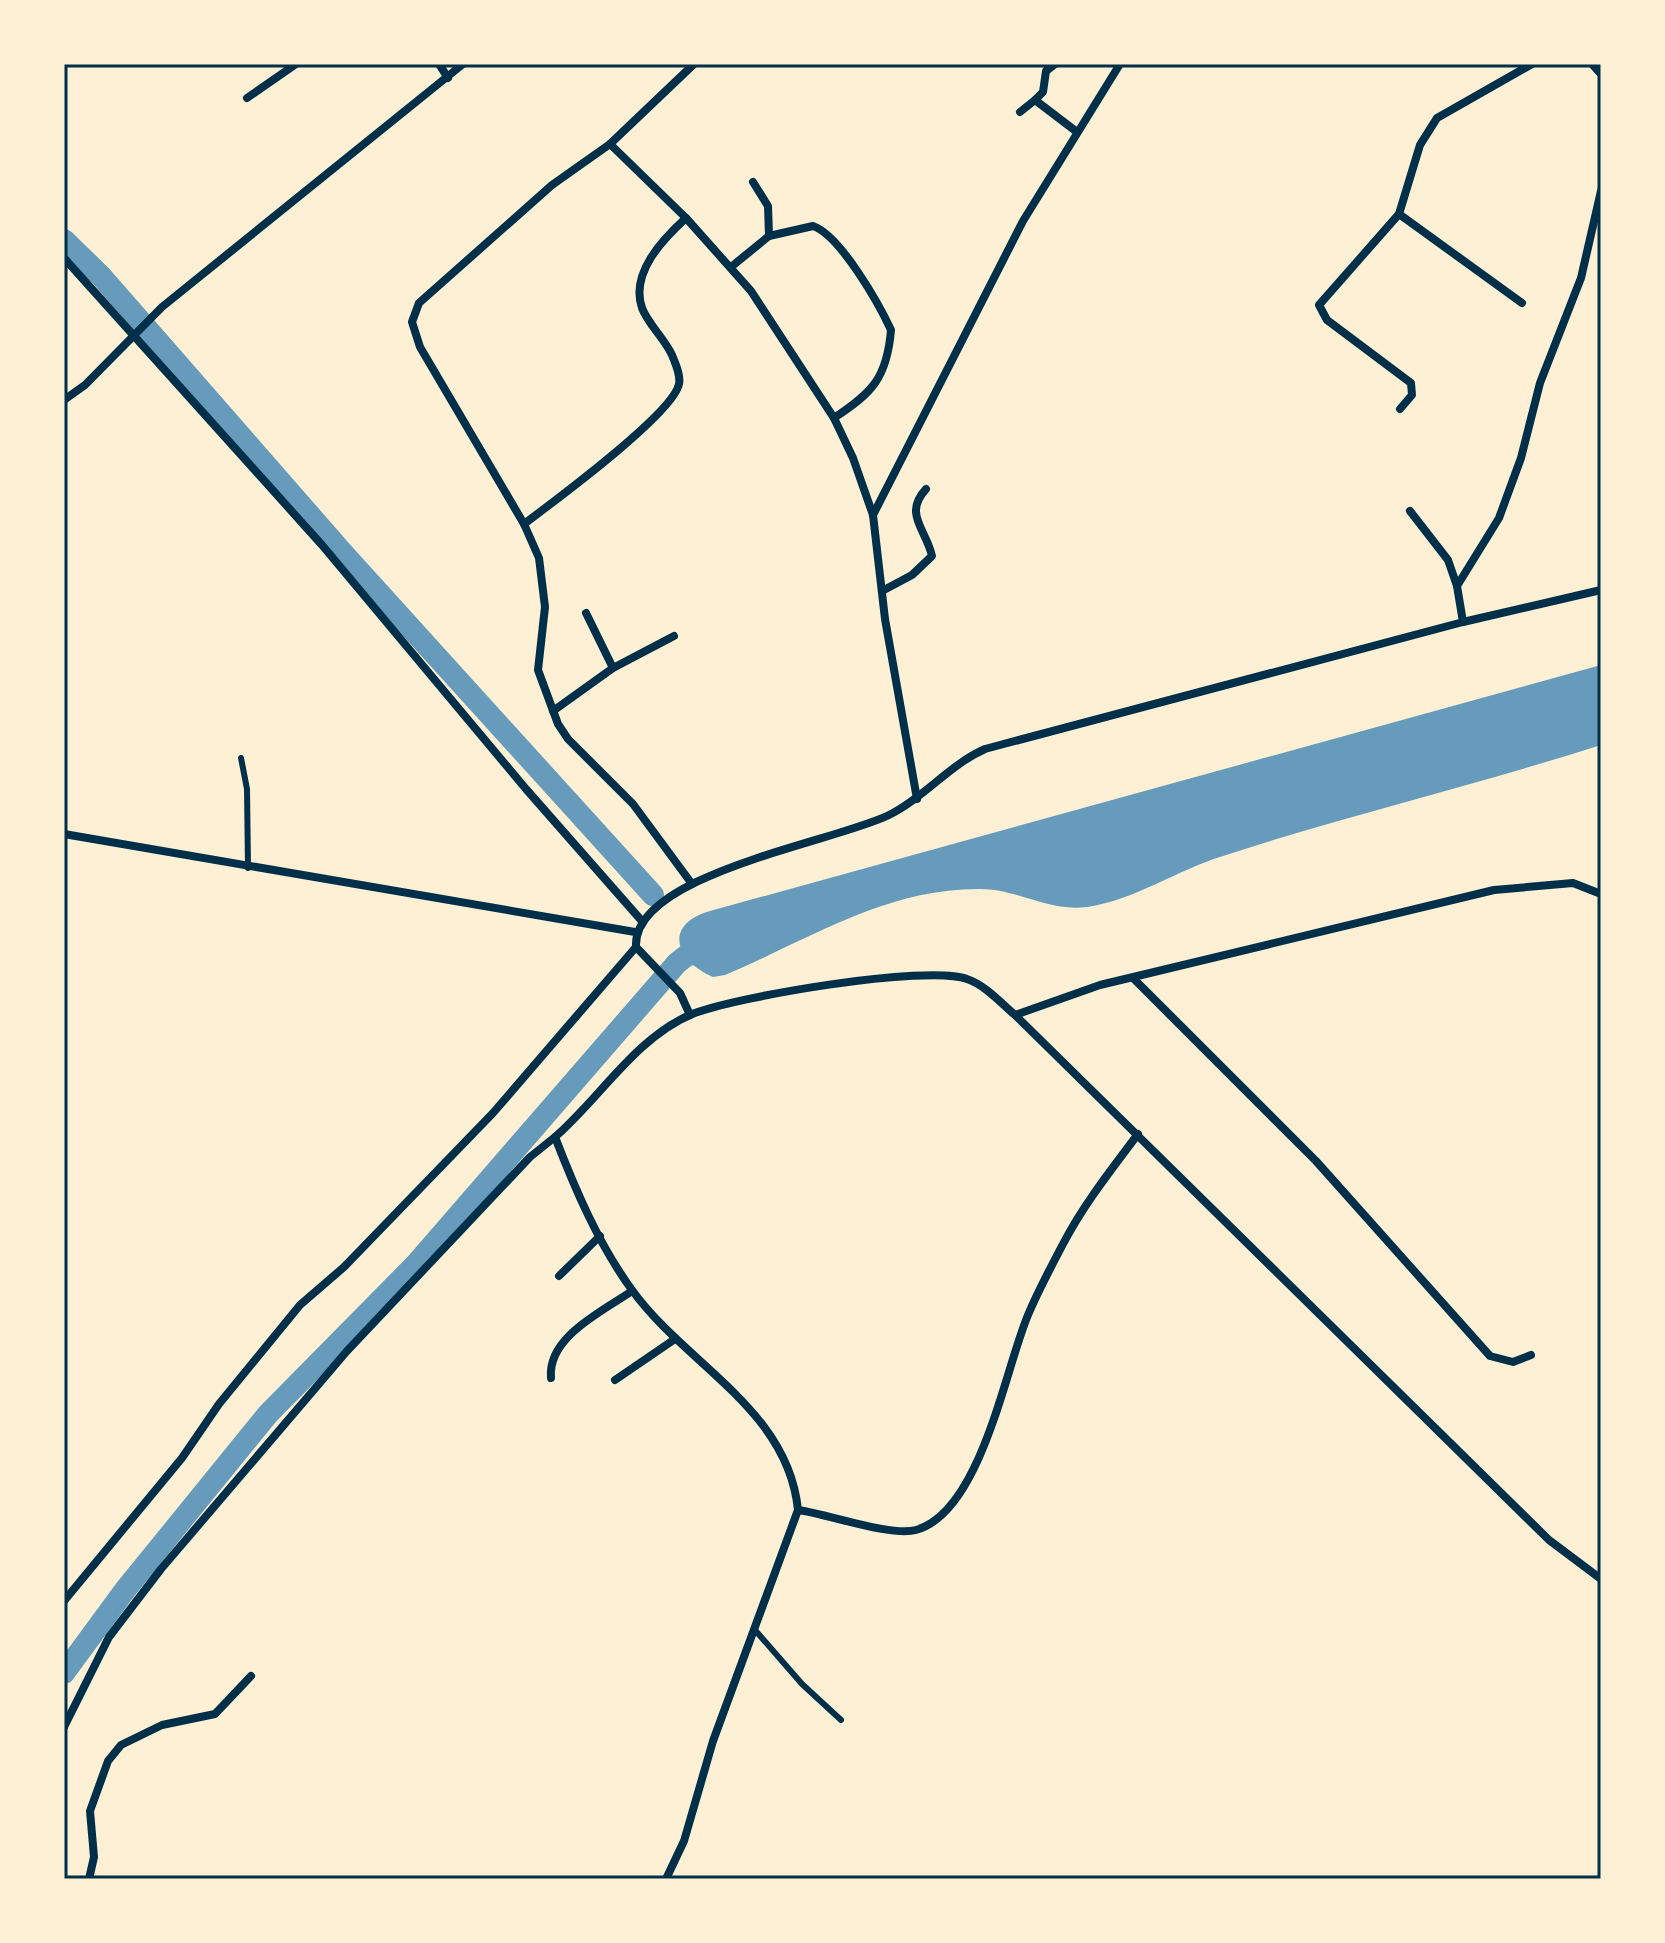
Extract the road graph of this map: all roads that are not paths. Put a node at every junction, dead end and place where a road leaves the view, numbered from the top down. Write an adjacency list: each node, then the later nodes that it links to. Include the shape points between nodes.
1 (296, 64): 11 (street)
2 (439, 64): 10 (street)
3 (463, 64): 10 (street)
4 (694, 64): 15 (street)
5 (1055, 64): 12 (street, via 1046,71 1043,92)
6 (1120, 64): 14 (street)
7 (1532, 64): 18 (street, via 1437,118 1427,130)
8 (1592, 64): 9 (street)
9 (1601, 74)
10 (448, 78): 24 (street)
11 (247, 98)
12 (1035, 100): 13 (street); 14 (street)
13 (1020, 112)
14 (1077, 132): 30 (street, via 1023,221)
15 (610, 144): 19 (street); 31 (street, via 552,185 413,313 420,347)
16 (753, 182): 20 (street, via 768,206)
17 (1601, 191): 32 (street, via 1581,278 1540,383 1521,458 1499,518)
18 (1399, 214): 23 (street); 26 (street, via 1321,299 1319,309 1411,383 1412,395)
19 (686, 218): 22 (street); 31 (street, via 658,246 640,291 643,309 662,335 679,385 653,419)
20 (769, 236): 22 (street); 27 (street, via 813,226 828,234 891,330 882,371 866,397)
21 (64, 258): 24 (street)
22 (731, 267): 27 (street, via 781,332)
23 (1522, 303)
24 (135, 333): 25 (street); 46 (street)
25 (64, 400)
26 (1400, 409)
27 (834, 418): 30 (street)
28 (926, 489): 34 (street, via 915,514 932,556 912,575)
29 (1410, 511): 32 (street, via 1448,560)
30 (873, 515): 34 (street)
31 (524, 524): 39 (street, via 544,576 538,670)
32 (1457, 586): 36 (street)
33 (1601, 590): 36 (street)
34 (882, 591): 41 (street)
35 (586, 613): 38 (street)
36 (1463, 622): 41 (street, via 985,749 953,767)
37 (674, 636): 38 (street)
38 (613, 668): 39 (street)
39 (553, 711): 44 (street, via 568,739 633,804)
40 (241, 758): 43 (lane, via 247,789)
41 (917, 799): 44 (street, via 857,828)
42 (64, 834): 43 (street)
43 (248, 868): 47 (street)
44 (692, 884): 46 (street)
45 (1601, 894): 49 (street, via 1573,883 1494,890)
46 (641, 920): 47 (street)
47 (635, 932): 48 (street)
48 (636, 947): 50 (street, via 680,993); 63 (street, via 493,1113 344,1267 300,1305)
49 (1133, 978): 51 (street); 58 (street, via 1316,1161 1490,1356 1513,1362)
50 (690, 1015): 51 (street, via 808,987 915,976 963,977); 53 (street, via 646,1046)
51 (1015, 1015): 52 (street)
52 (1138, 1134): 61 (street, via 1085,1203 1063,1244 1028,1315 983,1447 945,1511 917,1530 895,1533); 62 (street, via 1549,1540)
53 (555, 1137): 54 (street); 67 (street, via 347,1351 161,1569 109,1637)
54 (600, 1236): 55 (street); 56 (street)
55 (559, 1276)
56 (632, 1291): 57 (street); 59 (street, via 567,1340 551,1361)
57 (675, 1339): 60 (street); 61 (street, via 754,1412 772,1436 796,1486)
58 (1531, 1355)
59 (551, 1378)
60 (615, 1380)
61 (798, 1510): 64 (street)
62 (1601, 1579)
63 (64, 1601)
64 (755, 1630): 66 (lane); 69 (street, via 713,1741 684,1841)
65 (251, 1676): 68 (street, via 215,1714 162,1725 121,1745 108,1761 90,1811 94,1857)
66 (841, 1720)
67 (64, 1727)
68 (89, 1879)
69 (666, 1879)

